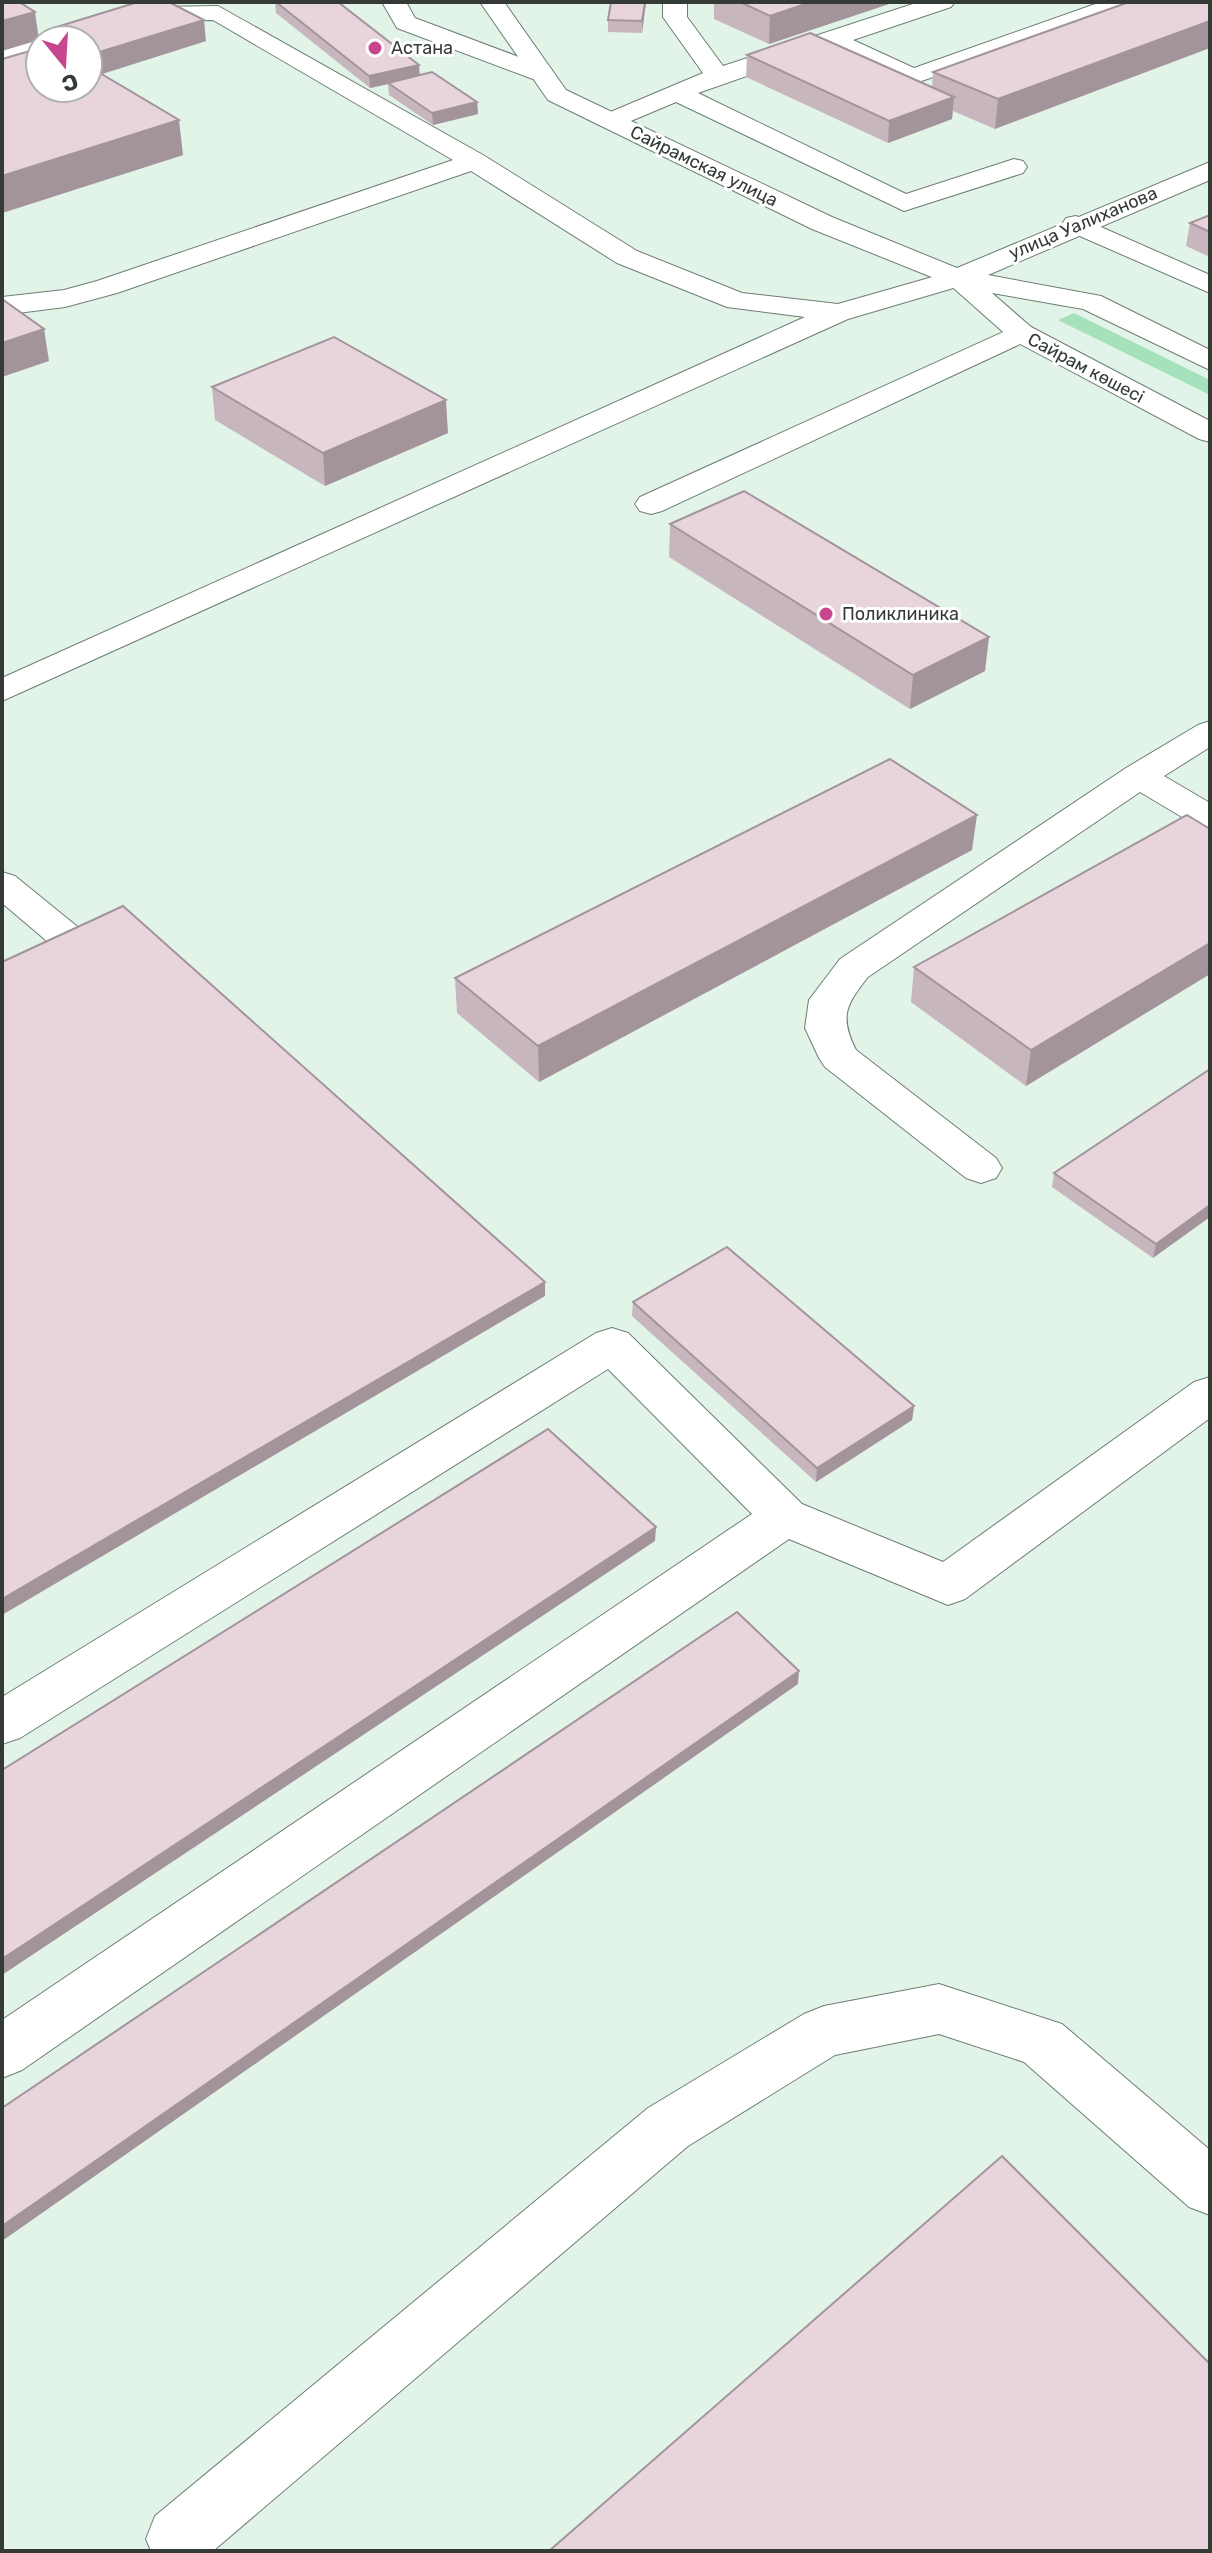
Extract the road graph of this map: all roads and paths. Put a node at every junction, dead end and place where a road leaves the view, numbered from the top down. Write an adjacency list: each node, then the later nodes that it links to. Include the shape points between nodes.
1 (394, 2): 11 (main road, via 405,23)
2 (492, 2): 11 (main road, Сайрамская улица)
3 (675, 2): 12 (main road, via 675,17)
4 (943, 2): 8 (main road)
5 (1124, 2): 8 (main road, via 913,77)
6 (221, 8): 7 (main road); 15 (main road)
7 (104, 25)
8 (832, 39): 12 (main road)
9 (24, 48): 10 (main road)
10 (2, 55)
11 (542, 74): 14 (main road, Сайрамская улица, via 557,95)
12 (718, 76): 13 (main road)
13 (677, 93): 14 (main road); 16 (main road, via 904,203)
14 (610, 121): 19 (main road, Сайрамская улица, via 822,223)
15 (474, 161): 21 (main road, via 107,287); 22 (main road, via 627,257 737,301)
16 (1014, 167)
17 (1210, 170): 18 (main road, улица Уалиханова)
18 (1076, 224): 19 (main road, улица Уалиханова); 20 (main road)
19 (957, 278): 22 (main road, улица Уалиханова); 23 (main road, Сайрам көшесі); 24 (main road, via 1091,302)
20 (1210, 285)
21 (2, 306)
22 (838, 313): 27 (main road, улица Уалиханова)
23 (1021, 333): 25 (main road, Сайрам көшесі); 26 (main road)
24 (1210, 361)
25 (1210, 433)
26 (651, 504)
27 (2, 691)
28 (1210, 732): 29 (main road)
29 (1139, 776): 30 (main road); 33 (main road, via 854,968 829,1000 825,1028 839,1058)
30 (1210, 818)
31 (2, 884): 32 (main road)
32 (137, 996)
33 (981, 1168)
34 (1210, 1394): 35 (main road, via 948,1585)
35 (785, 1517): 36 (main road, via 612,1345); 37 (main road)
36 (2, 1723)
37 (2, 2052)
38 (1210, 2187): 39 (main road, via 1042,2042 939,2009 824,2032 668,2127)
39 (178, 2539)

